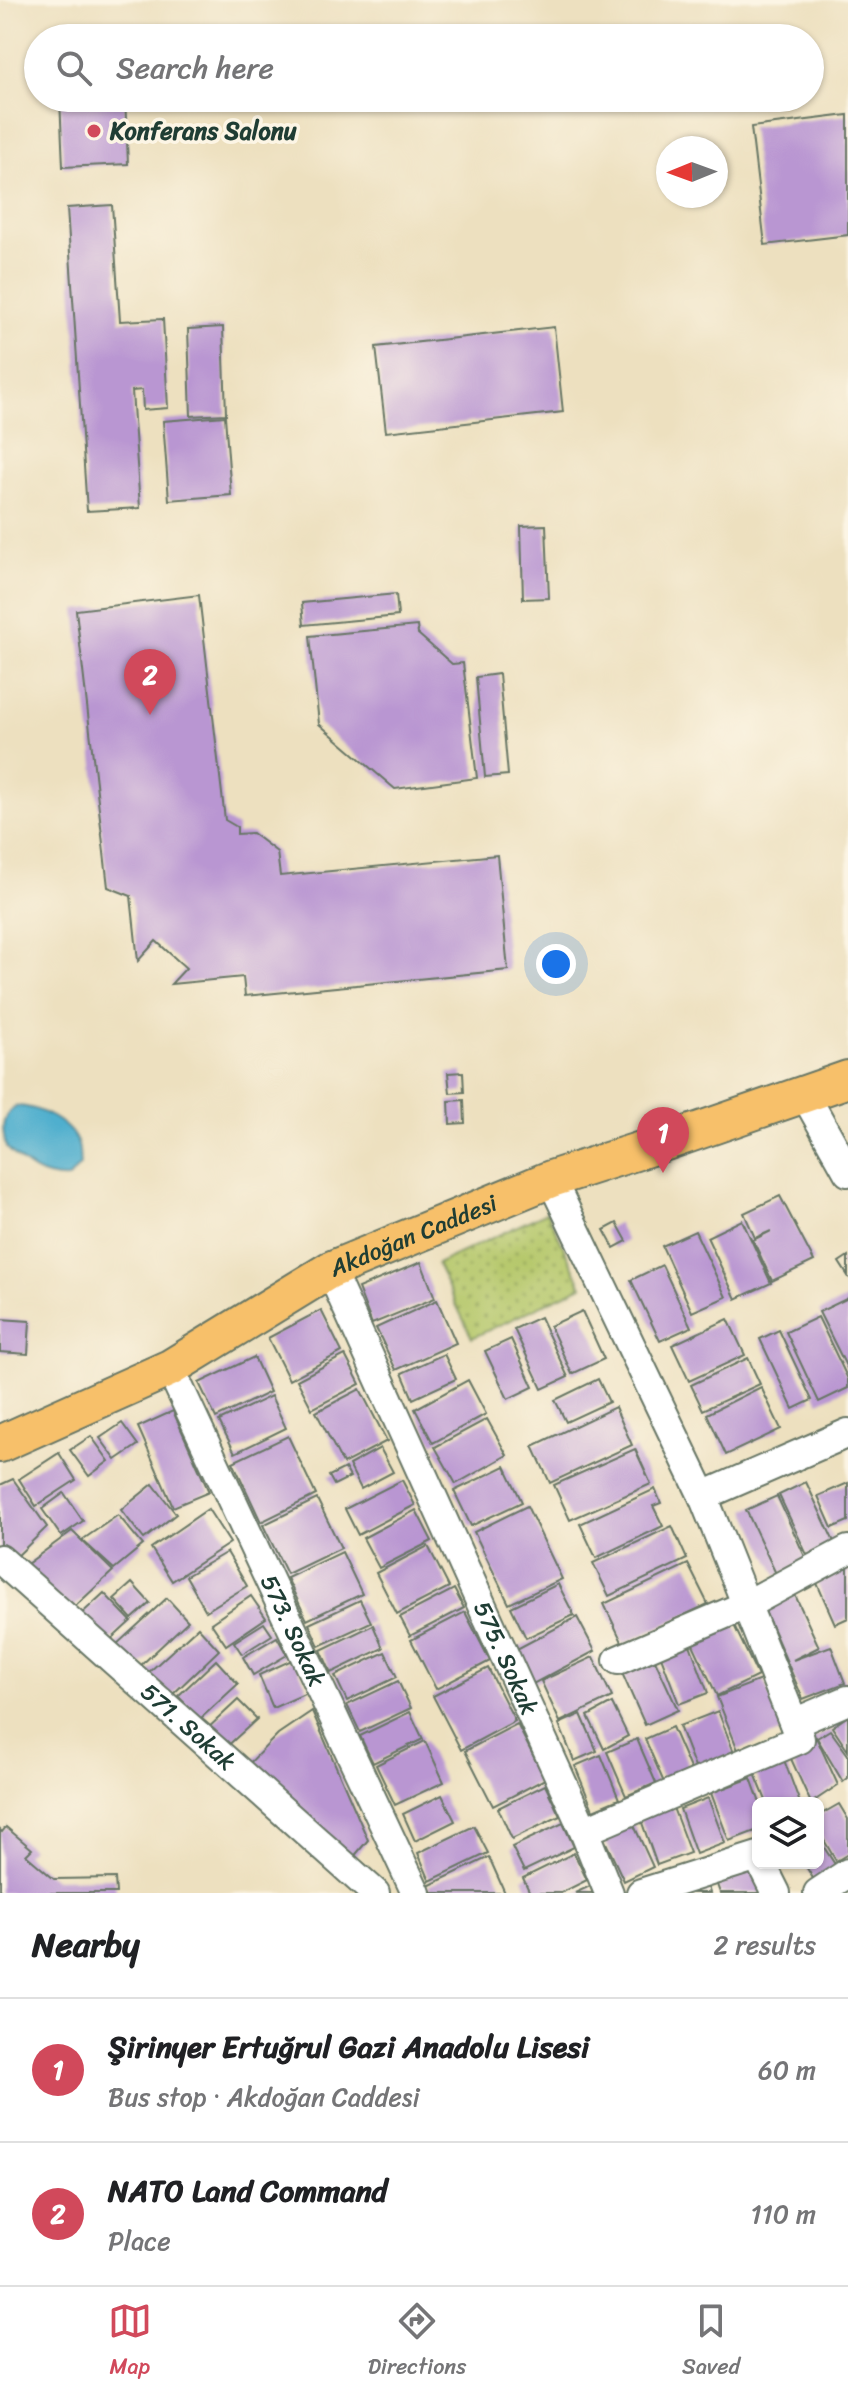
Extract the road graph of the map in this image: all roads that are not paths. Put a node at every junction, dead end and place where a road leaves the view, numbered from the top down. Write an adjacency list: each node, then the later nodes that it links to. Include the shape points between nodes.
1 (848, 1079): 2 (main road, Akdoğan Caddesi)
2 (805, 1095): 3 (street); 4 (main road, Akdoğan Caddesi)
3 (848, 1172)
4 (551, 1179): 5 (main road, Akdoğan Caddesi); 9 (street)
5 (330, 1270): 6 (main road, Akdoğan Caddesi); 16 (street, 575. Sokak)
6 (170, 1368): 8 (main road, Akdoğan Caddesi); 21 (street, 573. Sokak)
7 (848, 1433): 9 (street)
8 (0, 1444)
9 (703, 1496): 12 (street)
10 (848, 1550): 12 (street)
11 (0, 1559): 20 (street, 571. Sokak)
12 (746, 1605): 13 (street); 15 (street)
13 (618, 1660)
14 (848, 1700): 15 (street)
15 (797, 1731): 16 (street)
16 (584, 1831): 22 (street, 575. Sokak)
17 (752, 1858): 23 (street)
18 (764, 1869): 24 (street)
19 (848, 1873): 25 (street)
20 (375, 1893)
21 (416, 1893)
22 (609, 1893)
23 (641, 1893)
24 (776, 1893)
25 (818, 1893)

